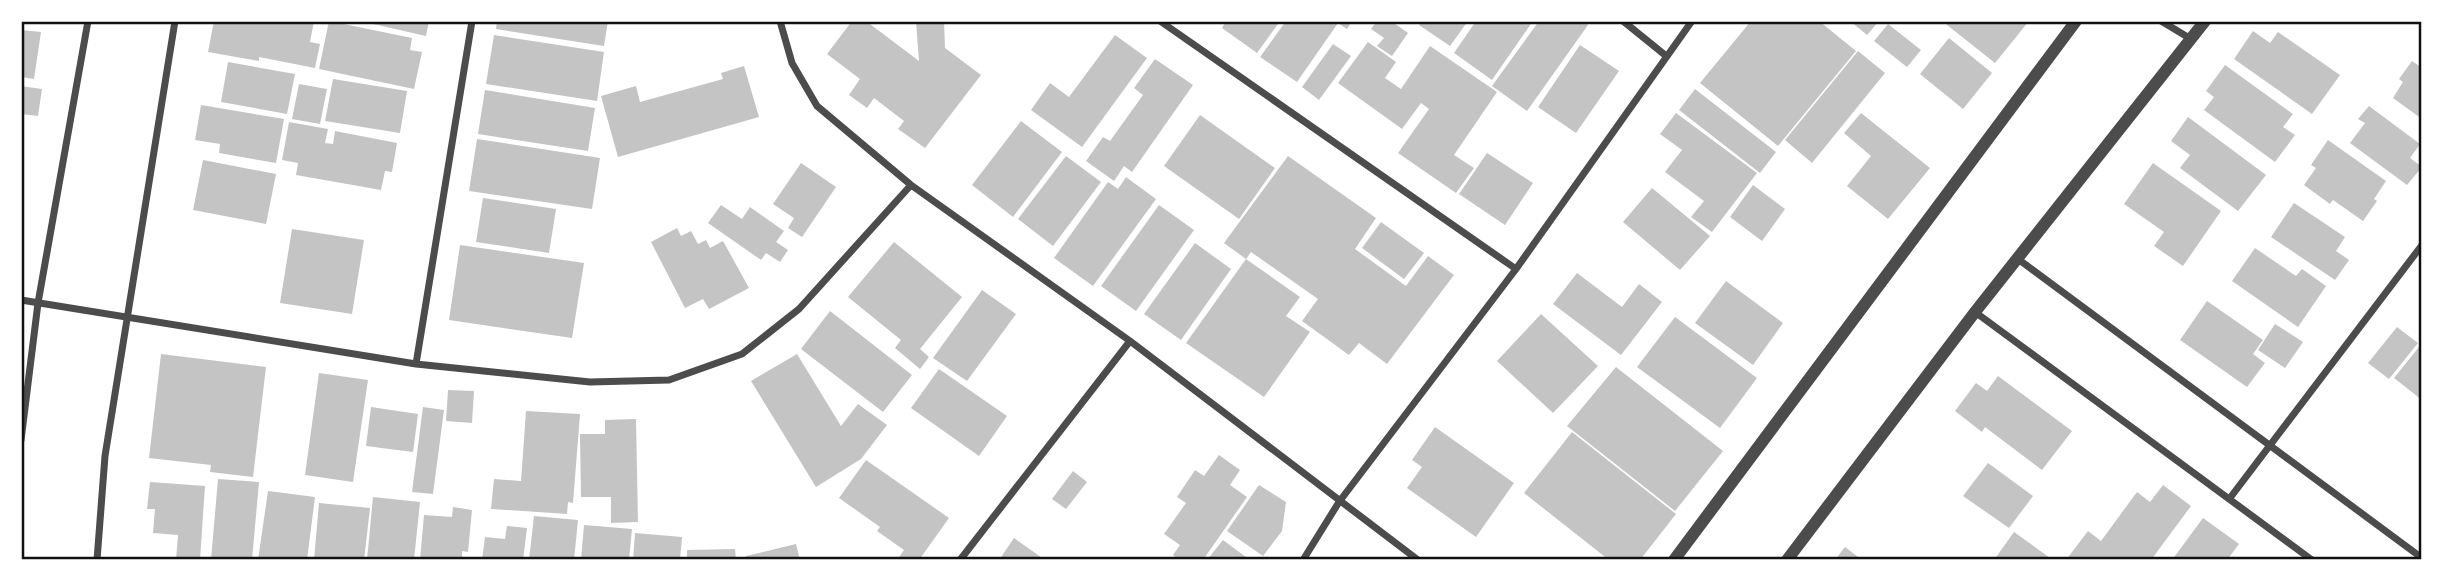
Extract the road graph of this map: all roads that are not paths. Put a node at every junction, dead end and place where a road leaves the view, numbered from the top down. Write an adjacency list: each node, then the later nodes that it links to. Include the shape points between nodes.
1 (88, 21): 18 (street)
2 (175, 21): 20 (street)
3 (471, 21): 22 (street)
4 (780, 21): 13 (street, via 792,63 817,106)
5 (1160, 21): 16 (street)
6 (1623, 21): 12 (street)
7 (1692, 21): 12 (street)
8 (2076, 21): 32 (street)
9 (2161, 21): 11 (street)
10 (2205, 21): 11 (street)
11 (2191, 39): 15 (street)
12 (1665, 55): 16 (street)
13 (911, 185): 21 (street); 22 (street, via 799,309 742,354 670,380 590,382)
14 (2422, 245): 24 (street)
15 (2018, 259): 19 (street); 24 (street)
16 (1516, 269): 26 (street)
17 (21, 300): 18 (street)
18 (38, 303): 20 (street); 23 (street)
19 (1975, 312): 25 (street); 33 (street)
20 (126, 316): 22 (street); 28 (street, via 105,456)
21 (1129, 341): 26 (street); 29 (street)
22 (416, 364)
23 (21, 440)
24 (2270, 446): 25 (street); 27 (street)
25 (2230, 498): 34 (street)
26 (1339, 502): 30 (street); 31 (street)
27 (2422, 558)
28 (97, 560)
29 (960, 560)
30 (1303, 560)
31 (1418, 560)
32 (1674, 560)
33 (1787, 560)
34 (2312, 560)

